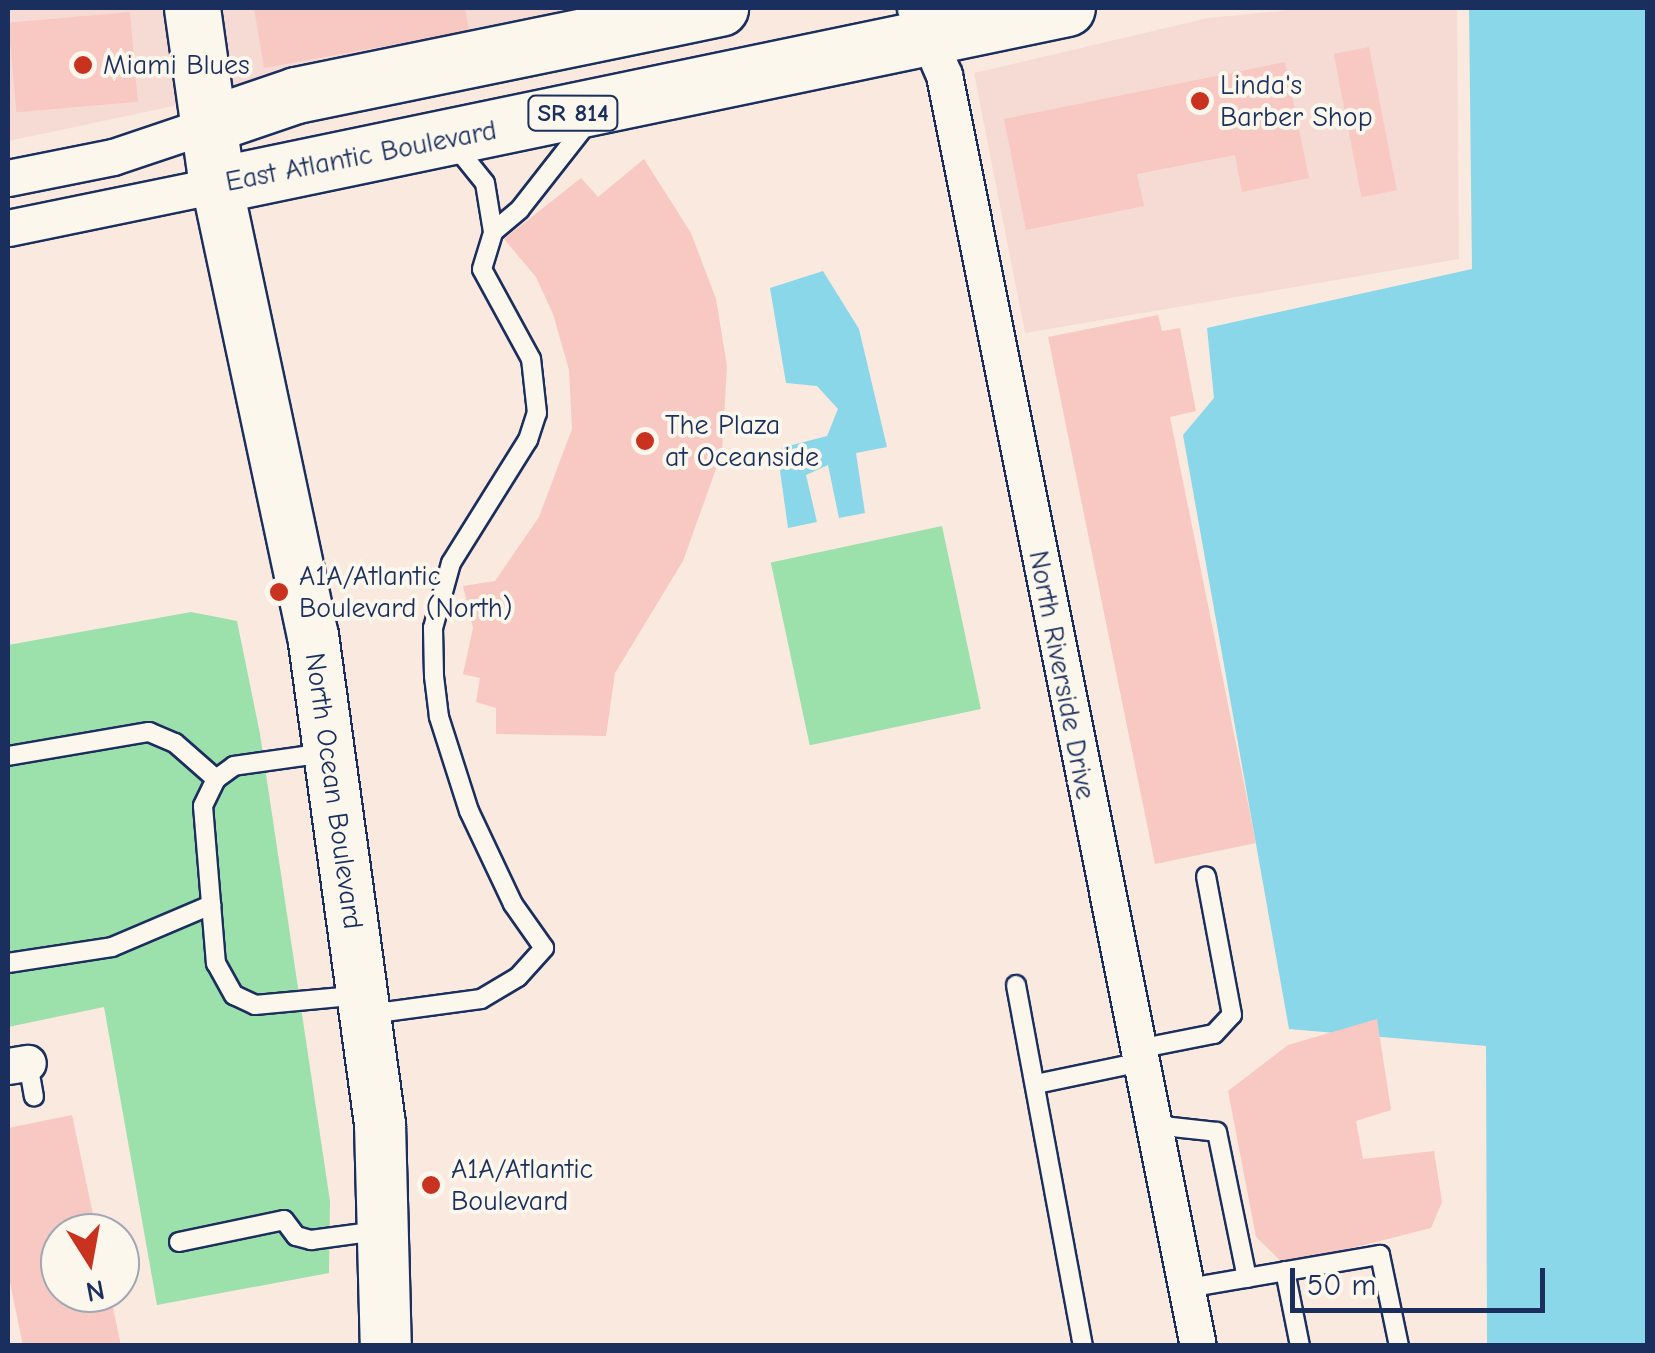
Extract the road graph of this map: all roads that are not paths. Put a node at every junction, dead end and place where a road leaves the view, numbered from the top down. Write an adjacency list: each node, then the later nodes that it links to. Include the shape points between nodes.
1 (192, 8): 6 (main road, North Ocean Boulevard)
2 (720, 8): 6 (main road, via 296,95)
3 (1067, 8): 4 (main road, East Atlantic Boulevard / SR 814)
4 (922, 24): 5 (main road, East Atlantic Boulevard / SR 814); 20 (street, North Riverside Drive, via 944,75)
5 (600, 108): 7 (main road, East Atlantic Boulevard / SR 814); 11 (lane, via 520,209)
6 (208, 125): 8 (street, via 113,157); 9 (main road, North Ocean Boulevard)
7 (442, 140): 9 (main road, East Atlantic Boulevard / SR 814); 11 (lane, via 475,164 490,197)
8 (8, 178)
9 (217, 185): 10 (street, East Atlantic Boulevard); 12 (main road, North Ocean Boulevard, via 313,635)
10 (8, 228)
11 (493, 232): 19 (lane, via 482,270 531,359 537,413 528,440 451,563 433,628 434,676 439,717 468,812 513,904 544,948 518,977 480,999)
12 (329, 753): 14 (lane, via 234,766); 19 (main road, North Ocean Boulevard)
13 (8, 756): 14 (lane, via 149,732)
14 (216, 779): 16 (lane, via 203,806)
15 (1206, 876): 20 (lane, via 1232,1015 1214,1034)
16 (211, 905): 17 (lane, via 112,947); 19 (lane, via 216,963 234,995 255,1005)
17 (8, 963)
18 (1016, 985): 21 (lane)
19 (364, 1004): 23 (main road, North Ocean Boulevard, via 380,1124)
20 (1139, 1056): 21 (lane); 22 (street, North Riverside Drive)
21 (1036, 1084): 29 (lane)
22 (1154, 1124): 26 (lane, via 1217,1132); 27 (street, North Riverside Drive)
23 (383, 1230): 24 (lane, via 311,1240 296,1236 284,1220); 28 (main road, North Ocean Boulevard)
24 (179, 1242)
25 (1285, 1271): 26 (lane); 31 (lane); 32 (lane, via 1380,1255)
26 (1247, 1278): 27 (lane)
27 (1188, 1288): 30 (street, North Riverside Drive)
28 (386, 1346)
29 (1083, 1346)
30 (1198, 1346)
31 (1300, 1346)
32 (1399, 1346)

